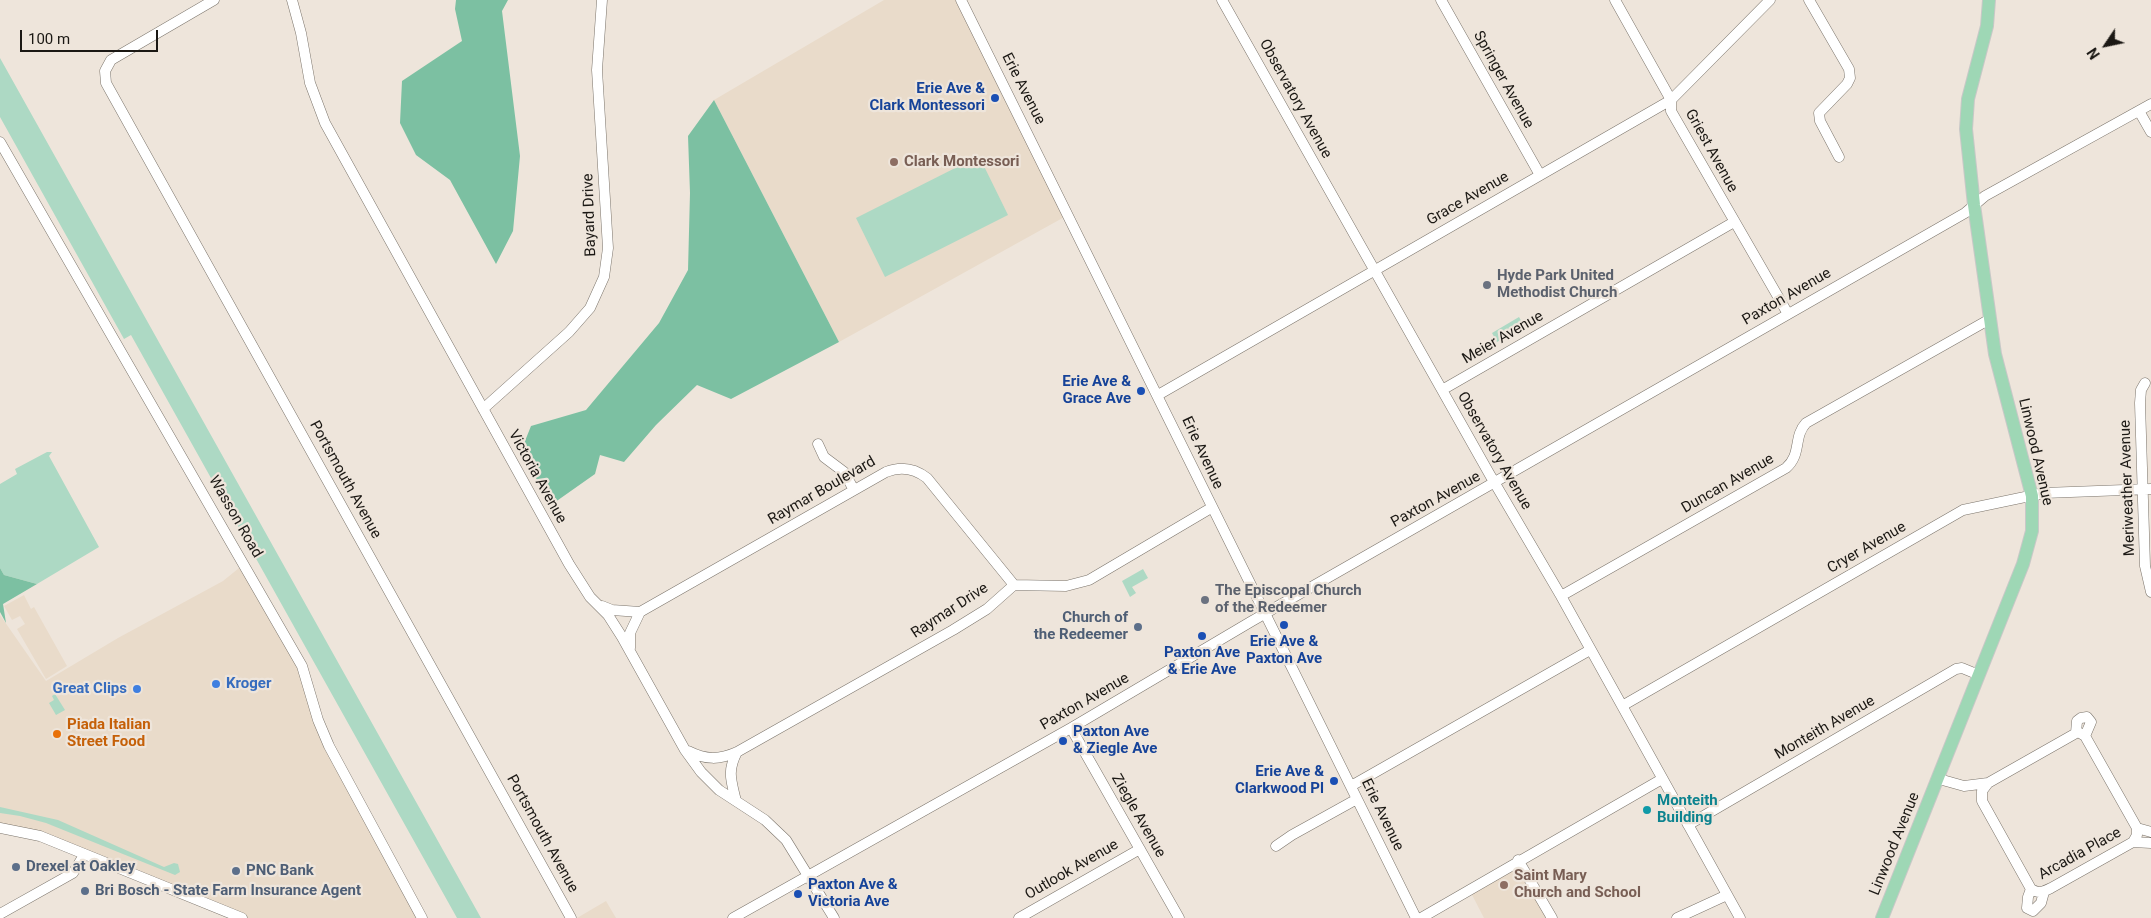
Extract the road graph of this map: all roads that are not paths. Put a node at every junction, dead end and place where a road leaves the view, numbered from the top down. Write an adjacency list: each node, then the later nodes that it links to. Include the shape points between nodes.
1 (214, 0): 71 (street, Portsmouth Avenue, via 114,58 105,71 106,83)
2 (292, 0): 26 (street, Victoria Avenue, via 310,83 325,123)
3 (602, 0): 26 (street, Bayard Drive, via 596,70 608,248 604,277 590,308 569,332)
4 (961, 0): 25 (street, Erie Avenue)
5 (1222, 0): 20 (street, Observatory Avenue)
6 (1441, 0): 17 (street, Springer Avenue)
7 (1615, 0): 11 (street, Griest Avenue)
8 (1770, 0): 11 (street, Grace Avenue)
9 (1809, 0): 16 (street, via 1849,69 1847,84 1819,113)
10 (1989, 0): 18 (main road, Linwood Avenue, via 1988,26 1966,116)
11 (1671, 100): 17 (street, Grace Avenue); 19 (street, Griest Avenue, via 1671,111)
12 (2151, 104): 13 (street, Paxton Avenue)
13 (2139, 111): 14 (street); 18 (street, Paxton Avenue)
14 (2151, 132)
15 (0, 142): 70 (street, Wasson Road, via 302,666 329,746)
16 (1839, 157)
17 (1540, 175): 20 (street, Grace Avenue)
18 (1974, 205): 21 (street, Paxton Avenue); 22 (main road, Linwood Avenue)
19 (1734, 222): 21 (street, Griest Avenue); 24 (street, Meier Avenue)
20 (1375, 270): 24 (street, Observatory Avenue); 25 (street, Grace Avenue)
21 (1788, 314): 28 (street, Paxton Avenue)
22 (1990, 318): 31 (main road, Linwood Avenue, via 1995,354); 35 (street, Duncan Avenue, via 1806,423 1799,434 1796,457 1786,468)
23 (2145, 383): 29 (street, Meriweather Avenue, via 2140,403)
24 (1442, 390): 28 (street, Observatory Avenue)
25 (1158, 395): 32 (street, Erie Avenue)
26 (483, 409): 36 (street, Victoria Avenue, via 569,564 590,597)
27 (818, 444): 30 (street, via 824,457 844,472)
28 (1495, 484): 35 (street, Observatory Avenue); 38 (street, Paxton Avenue)
29 (2146, 489): 31 (street, Cryer Avenue); 34 (street, Meriweather Avenue, via 2145,566)
30 (854, 490): 33 (street, Raymar Boulevard, via 894,469 920,472); 37 (street, Raymar Boulevard)
31 (2032, 496): 41 (main road, Linwood Avenue, via 2034,518 2028,549); 42 (street, Cryer Avenue, via 1963,510)
32 (1212, 508): 33 (street, via 1089,580 1066,586); 38 (street, Erie Avenue)
33 (1014, 585): 45 (street, Raymar Drive, via 987,609 953,630)
34 (2151, 592)
35 (1561, 596): 39 (street, Observatory Avenue)
36 (600, 606): 37 (street); 40 (street, Victoria Avenue)
37 (640, 612): 40 (street, via 630,633)
38 (1265, 614): 43 (street, Paxton Avenue); 49 (street, Erie Avenue)
39 (1590, 650): 42 (street, Observatory Avenue); 49 (street)
40 (630, 651): 44 (street, Victoria Avenue)
41 (1979, 674): 47 (main road, Linwood Avenue); 54 (street, Monteith Avenue, via 1956,669)
42 (1622, 706): 46 (street, Observatory Avenue)
43 (1071, 728): 61 (street, Ziegle Avenue); 64 (street, Paxton Avenue)
44 (685, 750): 45 (street, Raymar Drive, via 710,759 724,758); 52 (street, Victoria Avenue, via 719,790)
45 (737, 752): 52 (street, via 731,763 730,777)
46 (1662, 779): 54 (street, Observatory Avenue); 63 (street)
47 (1939, 779): 50 (street, Arcadia Place); 81 (main road, Linwood Avenue)
48 (1988, 783): 50 (street, Arcadia Place); 53 (street, via 1982,791); 56 (street, Arcadia Place, via 2080,734)
49 (1351, 786): 51 (street, Erie Avenue)
50 (1964, 786): 53 (street, Arcadia Place)
51 (1358, 799): 60 (street); 76 (street, Erie Avenue)
52 (736, 800): 64 (street, Victoria Avenue, via 786,840)
53 (1982, 801): 65 (street, Arcadia Place)
54 (1688, 825): 67 (street, Observatory Avenue)
55 (0, 828): 62 (street, via 40,836)
56 (2137, 828): 57 (street); 58 (street, Arcadia Place)
57 (2151, 832)
58 (2133, 842): 59 (street); 66 (street, Arcadia Place)
59 (2151, 843)
60 (1276, 846)
61 (1140, 849): 74 (street, Outlook Avenue); 75 (street, Ziegle Avenue)
62 (84, 855): 68 (street, via 73,873); 69 (street)
63 (1518, 860): 77 (street); 78 (street)
64 (809, 875): 72 (street, Paxton Avenue); 73 (street, Victoria Avenue)
65 (2031, 889): 66 (street, Arcadia Place); 66 (street, via 2027,908 2033,911 2041,903)
66 (2044, 892)
67 (1727, 895): 79 (street); 80 (street, Observatory Avenue)
68 (0, 914)
69 (242, 918)
70 (422, 918)
71 (571, 918)
72 (733, 918)
73 (834, 918)
74 (1019, 918)
75 (1179, 918)
76 (1416, 918)
77 (1421, 918)
78 (1552, 918)
79 (1677, 918)
80 (1740, 918)
81 (1882, 918)

